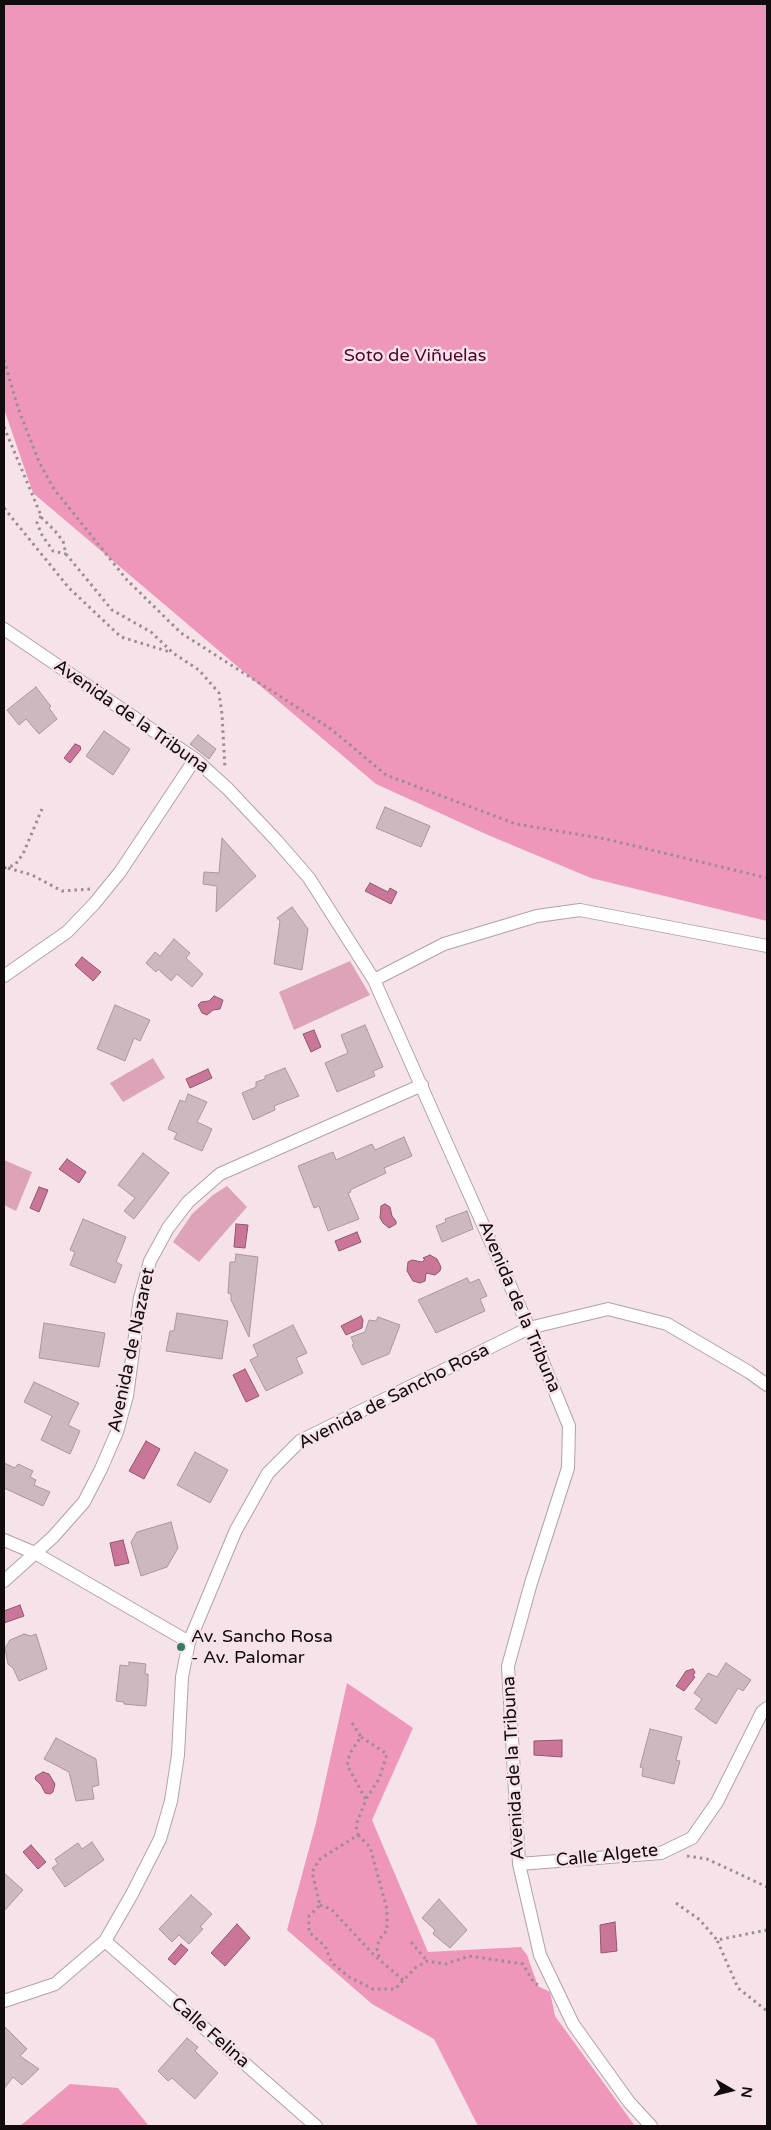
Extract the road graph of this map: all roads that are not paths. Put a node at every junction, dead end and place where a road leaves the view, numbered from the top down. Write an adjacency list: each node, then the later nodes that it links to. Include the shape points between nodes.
1 (4, 629): 2 (street, Avenida de la Tribuna)
2 (195, 759): 4 (street, via 120,872 94,904 67,932); 5 (street, Avenida de la Tribuna, via 228,789 309,878)
3 (767, 946): 5 (street, via 580,910 537,916 444,944)
4 (4, 976)
5 (374, 980): 6 (street, Avenida de la Tribuna)
6 (422, 1085): 7 (street, Avenida de la Tribuna); 10 (street, Avenida de Nazaret, via 220,1174 188,1202 168,1228 150,1261 140,1298 127,1396 117,1432 101,1469 84,1502)
7 (529, 1328): 8 (street, Avenida de Sancho Rosa, via 608,1309 667,1324); 12 (street, Avenida de Sancho Rosa, via 300,1441 268,1473 236,1530); 14 (street, Avenida de la Tribuna, via 569,1426 568,1468 508,1666)
8 (767, 1386)
9 (4, 1540): 10 (street)
10 (35, 1553): 11 (street, Avenida de Nazaret); 12 (street)
11 (4, 1581)
12 (189, 1642): 15 (street, Avenida de Sancho Rosa, via 182,1677 178,1755 171,1801 160,1839)
13 (767, 1708): 14 (street, Calle Algete, via 762,1712 717,1802 692,1838 661,1853)
14 (519, 1864): 18 (street, Avenida de la Tribuna, via 540,1955 573,2024 629,2102)
15 (105, 1941): 16 (street, Avenida de Sancho Rosa, via 56,1984); 17 (street, Calle Felina)
16 (4, 2001)
17 (316, 2126)
18 (651, 2126)

